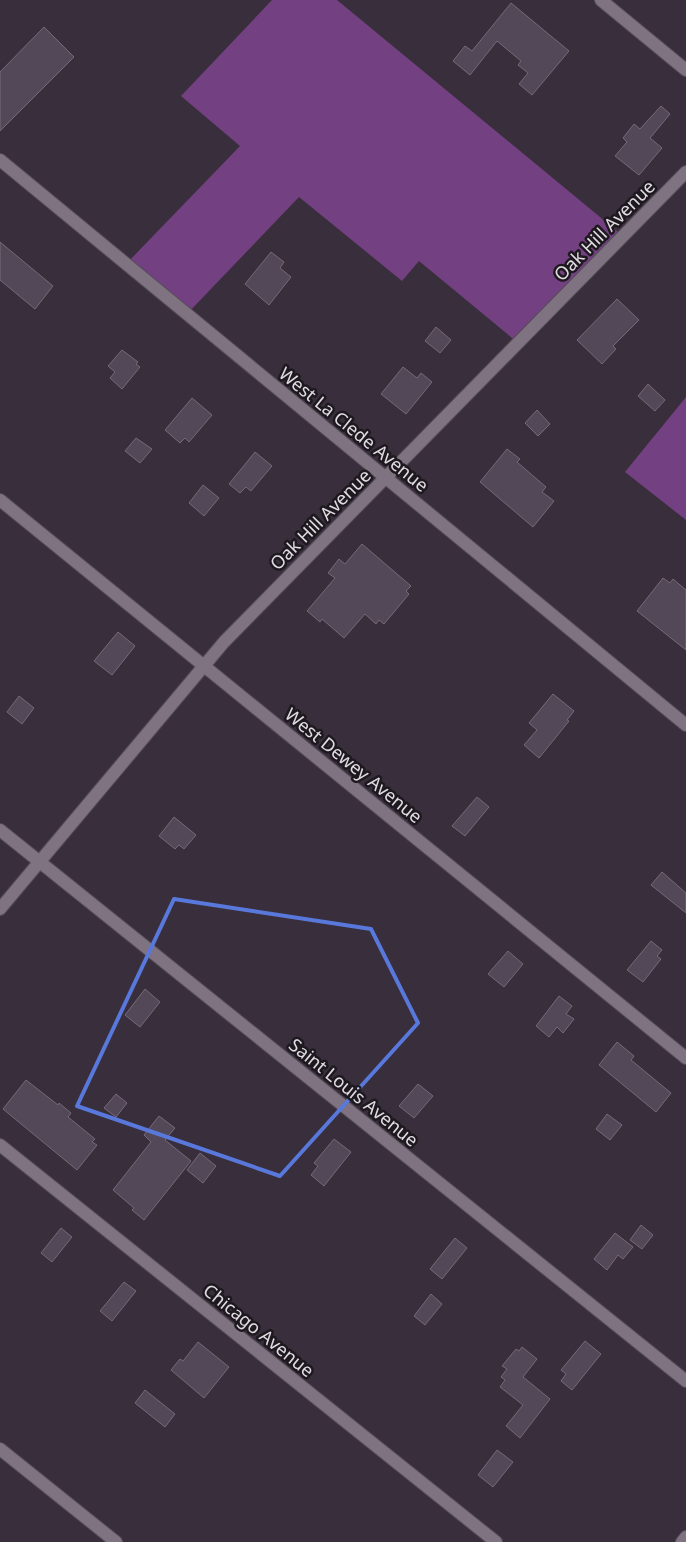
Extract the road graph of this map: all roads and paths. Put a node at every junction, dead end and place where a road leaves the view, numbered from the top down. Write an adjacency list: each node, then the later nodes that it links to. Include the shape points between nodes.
1 (601, 0): 2 (street)
2 (686, 70)
3 (0, 160): 5 (street, West La Clede Avenue)
4 (686, 172): 5 (street, Oak Hill Avenue)
5 (385, 478): 7 (street, Oak Hill Avenue); 8 (street, West La Clede Avenue)
6 (0, 500): 7 (street, West Dewey Avenue)
7 (203, 666): 10 (street, Oak Hill Avenue); 12 (street, West Dewey Avenue)
8 (686, 725)
9 (0, 830): 10 (street, Saint Louis Avenue)
10 (40, 862): 11 (street, Oak Hill Avenue); 14 (street, Saint Louis Avenue)
11 (0, 909)
12 (686, 1058)
13 (0, 1145): 18 (street, Chicago Avenue)
14 (686, 1380)
15 (0, 1449): 17 (street)
16 (686, 1537): 19 (street)
17 (116, 1542)
18 (496, 1542)
19 (682, 1542)

